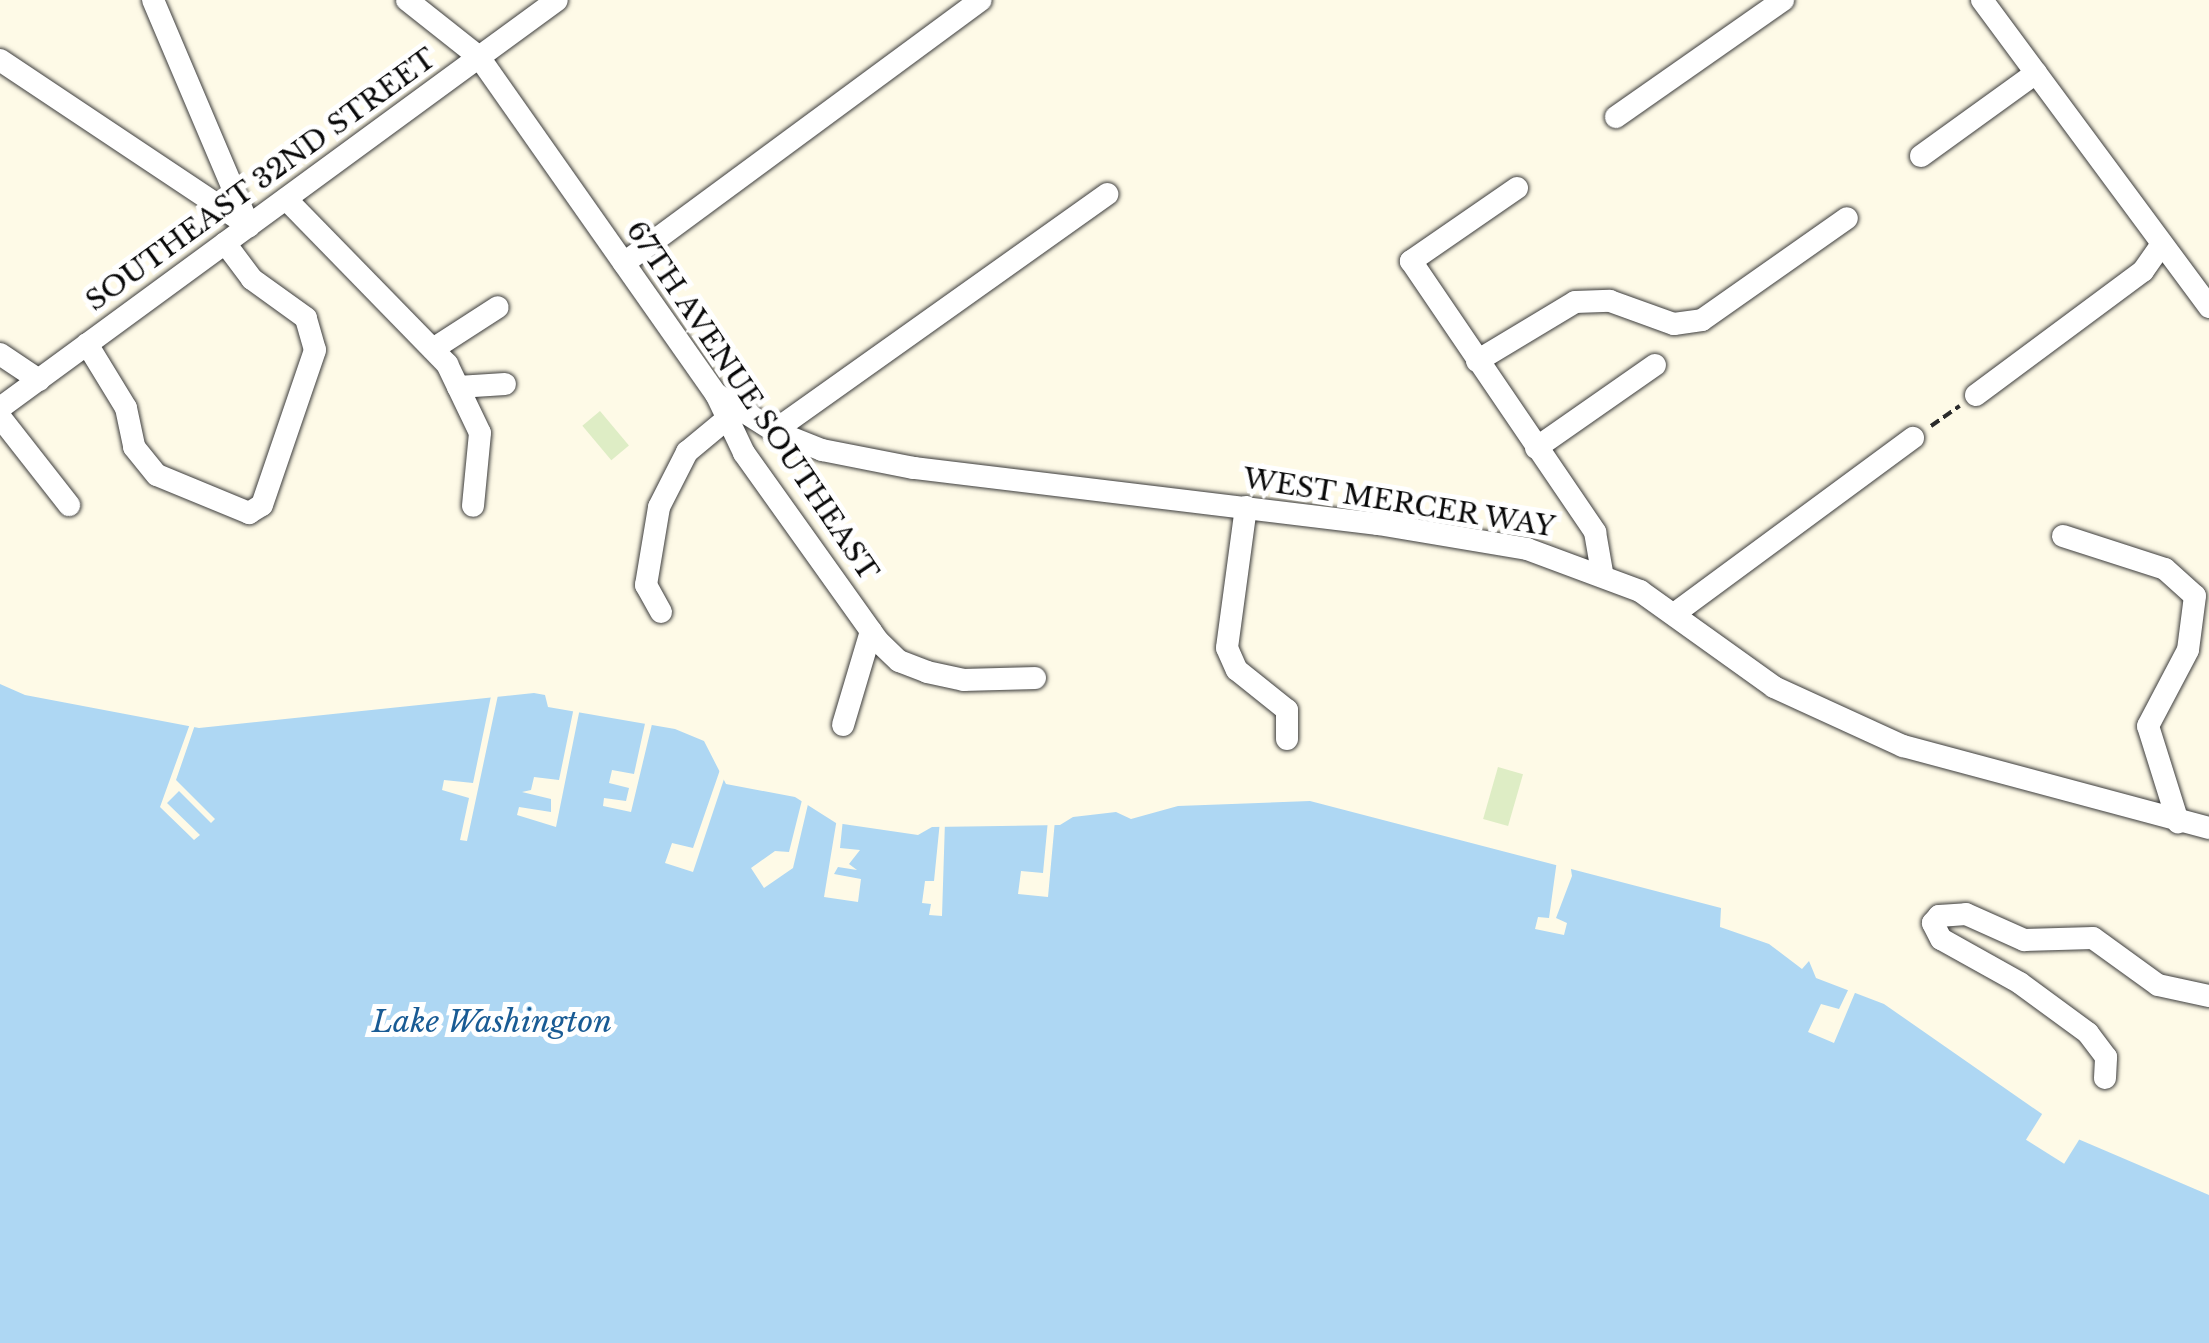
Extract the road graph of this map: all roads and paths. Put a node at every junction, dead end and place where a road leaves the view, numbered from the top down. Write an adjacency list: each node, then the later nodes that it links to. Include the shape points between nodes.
1 (153, 0): 16 (street)
2 (557, 0): 7 (street, SOUTHEAST 32ND STREET)
3 (980, 0): 19 (street)
4 (1783, 0): 10 (street)
5 (1982, 0): 9 (street)
6 (408, 1): 7 (street)
7 (479, 57): 14 (street, SOUTHEAST 32ND STREET); 19 (street, 67TH AVENUE SOUTHEAST)
8 (0, 60): 16 (street)
9 (2036, 73): 11 (street); 18 (street)
10 (1616, 117)
11 (1922, 156)
12 (1518, 188): 25 (street, via 1411,260)
13 (1107, 194): 35 (street)
14 (286, 199): 16 (street, SOUTHEAST 32ND STREET); 23 (street)
15 (1847, 218): 25 (street, via 1702,320 1674,324 1610,300 1575,302)
16 (249, 226): 17 (street, SOUTHEAST 32ND STREET)
17 (225, 244): 22 (street, SOUTHEAST 32ND STREET); 22 (street, via 252,279 306,318 315,350 262,505 249,513 157,475 134,447 126,408)
18 (2162, 244): 20 (street); 31 (street, via 2143,271)
19 (624, 262): 30 (street, 67TH AVENUE SOUTHEAST)
20 (2209, 306)
21 (498, 307): 23 (street)
22 (88, 344): 27 (street, SOUTHEAST 32ND STREET)
23 (433, 349): 29 (street)
24 (0, 354): 27 (street)
25 (1477, 361): 37 (street)
26 (1655, 365): 37 (street)
27 (38, 380): 32 (street, SOUTHEAST 32ND STREET)
28 (505, 384): 29 (street)
29 (458, 387): 39 (street, via 480,433)
30 (716, 394): 34 (street, 67TH AVENUE SOUTHEAST); 35 (street, WEST MERCER WAY)
31 (1976, 395): 36 (path)
32 (0, 408)
33 (0, 417): 38 (street)
34 (728, 418): 43 (street, via 686,452 659,507 646,586); 45 (street, 67TH AVENUE SOUTHEAST, via 744,453)
35 (774, 431): 40 (street, WEST MERCER WAY, via 822,450 914,468)
36 (1914, 438): 44 (street)
37 (1536, 448): 42 (street, via 1594,532)
38 (70, 505)
39 (472, 506)
40 (1246, 507): 42 (street, WEST MERCER WAY, via 1526,549); 48 (street, via 1227,648 1237,670 1286,710)
41 (2063, 536): 49 (street, via 2165,569 2195,596 2188,650 2148,726)
42 (1602, 572): 44 (street, WEST MERCER WAY)
43 (661, 612)
44 (1674, 614): 49 (street, WEST MERCER WAY, via 1774,687 1886,738)
45 (870, 631): 46 (street, 67TH AVENUE SOUTHEAST, via 899,661 926,672 964,680); 47 (street)
46 (1035, 678)
47 (843, 725)
48 (1287, 739)
49 (2178, 822): 50 (street, WEST MERCER WAY)
50 (2209, 828)
51 (2209, 996): 52 (street, via 2158,986 2093,938 2024,940 1966,914 1940,916 1934,923 1941,940 2020,983 2088,1033 2106,1057)
52 (2104, 1078)

